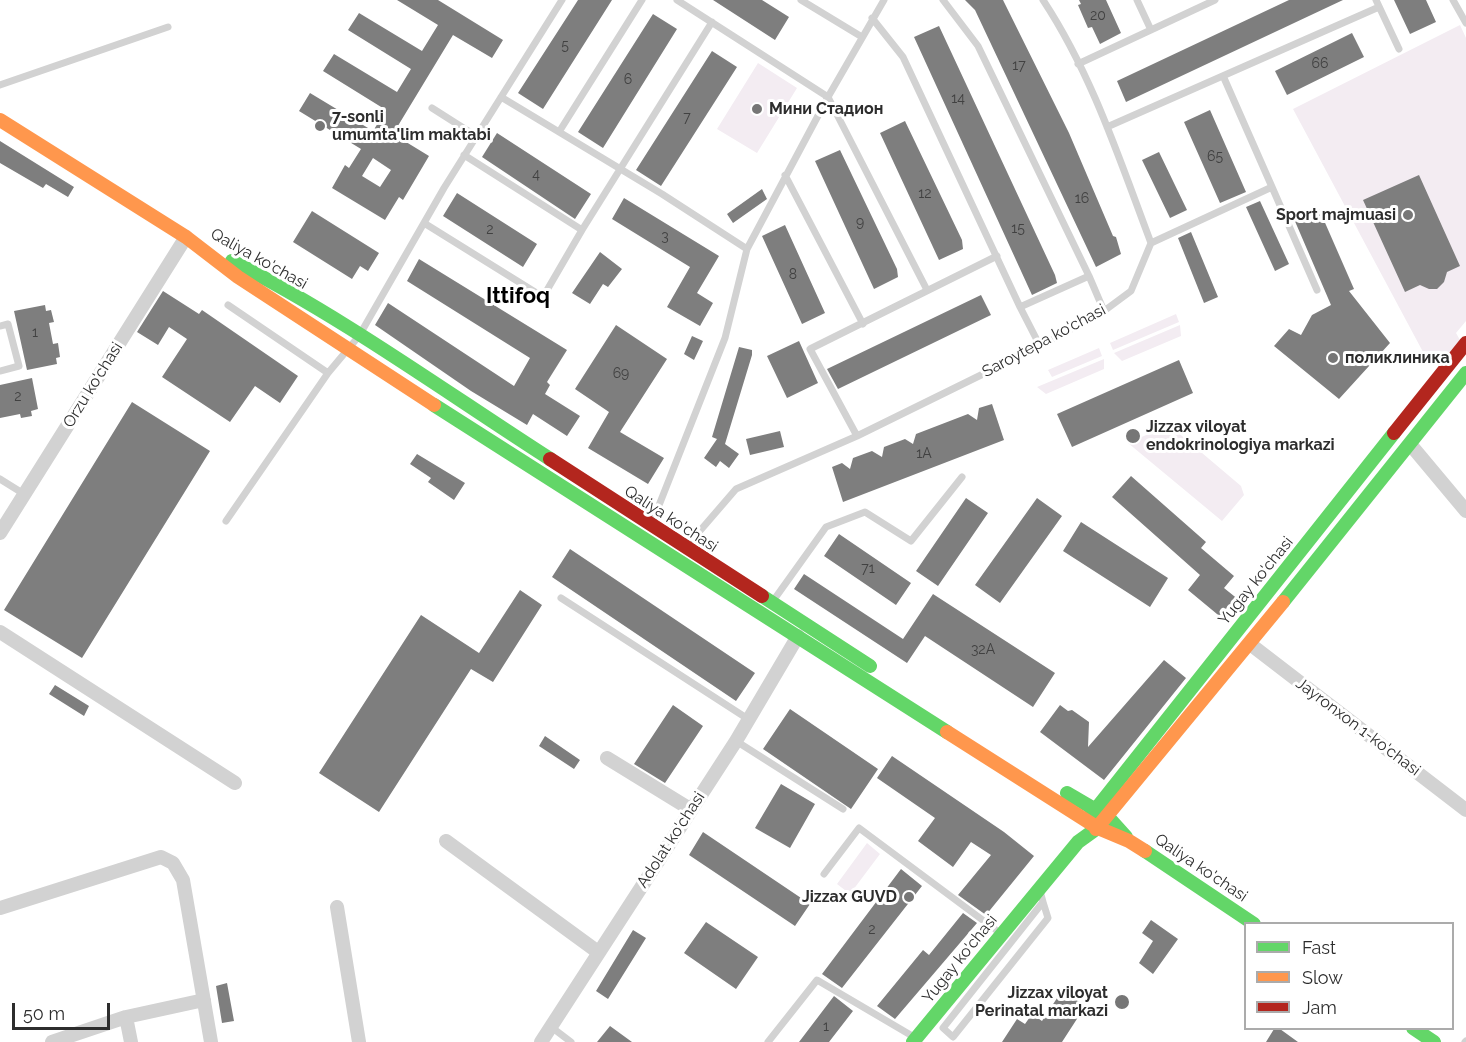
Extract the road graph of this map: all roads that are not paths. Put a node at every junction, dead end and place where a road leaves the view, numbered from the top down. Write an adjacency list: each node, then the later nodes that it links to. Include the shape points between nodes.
1 (562, 0): 23 (lane)
2 (642, 0): 27 (lane)
3 (677, 0): 13 (lane)
4 (801, 0): 17 (lane)
5 (884, 0): 12 (lane)
6 (943, 0): 39 (lane, via 978,46)
7 (1043, 0): 19 (lane)
8 (1137, 0): 16 (lane)
9 (1215, 0): 16 (lane)
10 (1454, 0): 14 (lane)
11 (1378, 4): 18 (lane); 20 (lane)
12 (872, 18): 17 (lane); 38 (lane, via 903,57)
13 (712, 22): 22 (lane); 30 (lane)
14 (1466, 23)
15 (168, 27): 21 (lane)
16 (1151, 30): 19 (lane)
17 (862, 37): 22 (lane)
18 (1399, 49)
19 (1078, 64): 26 (lane)
20 (1224, 78): 26 (lane); 32 (lane)
21 (0, 85)
22 (828, 97): 31 (lane); 40 (lane)
23 (501, 98): 27 (lane); 28 (lane)
24 (432, 108): 28 (lane)
25 (0, 120): 35 (main road, Qaliya ko'chasi)
26 (1107, 127): 36 (lane)
27 (560, 132): 30 (lane)
28 (476, 136): 29 (lane)
29 (464, 155): 33 (lane); 34 (lane)
30 (620, 168): 34 (lane); 37 (lane)
31 (785, 175): 37 (lane); 45 (lane)
32 (1272, 187): 36 (lane); 41 (lane)
33 (424, 223): 34 (lane, via 543,297); 47 (lane)
34 (582, 230)
35 (186, 237): 47 (main road, Qaliya ko'chasi, via 264,277); 50 (main road, Qaliya ko'chasi); 58 (street, Orzu ko'chasi)
36 (1151, 243): 44 (lane, Saroytepa ko'chasi, via 1131,291)
37 (747, 249): 61 (lane, via 725,338)
38 (997, 256): 40 (lane); 43 (lane)
39 (1089, 276): 43 (lane); 44 (lane)
40 (927, 290): 45 (lane)
41 (1317, 290)
42 (228, 305): 53 (lane)
43 (1020, 307): 49 (lane)
44 (1104, 311): 49 (lane, Saroytepa ko'chasi)
45 (863, 324): 54 (lane, via 810,349)
46 (0, 326): 51 (lane, via 8,324 19,366)
47 (358, 336): 50 (lane); 61 (main road, Qaliya ko'chasi)
48 (1466, 343): 74 (main road, Yugay ko'chasi)
49 (1040, 346): 54 (lane, Saroytepa ko'chasi)
50 (347, 350): 53 (lane); 64 (main road, Qaliya ko'chasi)
51 (0, 371)
52 (1466, 373): 55 (main road, Yugay ko'chasi)
53 (328, 374): 60 (lane)
54 (857, 436): 63 (lane, Saroytepa ko'chasi, via 736,489)
55 (1410, 444): 59 (street); 69 (main road, Yugay ko'chasi)
56 (962, 477): 66 (lane, via 911,541 866,512 826,527)
57 (0, 479): 58 (lane)
58 (24, 494): 62 (street, Orzu ko'chasi)
59 (1466, 511)
60 (226, 521)
61 (651, 525): 63 (main road, Qaliya ko'chasi)
62 (0, 533)
63 (685, 547): 64 (lane, Saroytepa ko'chasi); 66 (main road, Qaliya ko'chasi)
64 (674, 559): 68 (main road, Qaliya ko'chasi)
65 (561, 598): 70 (lane)
66 (771, 603): 74 (main road, Qaliya ko'chasi)
67 (0, 632): 73 (street)
68 (798, 636): 70 (street, Adolat ko'chasi); 79 (main road, Qaliya ko'chasi)
69 (1250, 644): 77 (street, Jayronxon 1-ko'chasi); 78 (main road, Yugay ko'chasi)
70 (748, 719): 71 (street, Adolat ko'chasi)
71 (736, 741): 75 (street, Adolat ko'chasi); 76 (lane)
72 (607, 758): 75 (street)
73 (235, 783)
74 (1095, 808): 78 (main road, Qaliya ko'chasi); 79 (main road, Yugay ko'chasi)
75 (690, 809): 89 (street, Adolat ko'chasi)
76 (843, 809)
77 (1466, 810)
78 (1108, 817): 79 (main road, Yugay ko'chasi); 80 (main road, Qaliya ko'chasi)
79 (1092, 824): 80 (main road, Qaliya ko'chasi); 83 (main road, Yugay ko'chasi)
80 (1129, 840): 87 (main road, Qaliya ko'chasi)
81 (446, 841): 89 (street)
82 (824, 874): 88 (lane, via 860,828)
83 (1039, 888): 84 (lane); 88 (main road, Yugay ko'chasi)
84 (1043, 902): 84 (lane, via 943,1029 953,1037 1048,918)
85 (337, 907): 99 (street)
86 (0, 908): 90 (street, via 161,857 173,863 183,880)
87 (1251, 922)
88 (1002, 934): 94 (main road, Yugay ko'chasi)
89 (598, 952): 92 (street, Adolat ko'chasi)
90 (204, 1000): 91 (street); 98 (street)
91 (126, 1017): 96 (street); 97 (street)
92 (550, 1026): 100 (street, Adolat ko'chasi); 101 (lane)
93 (1414, 1030): 95 (main road)
94 (915, 1040): 102 (lane, via 817,980)
95 (1429, 1041)
96 (52, 1042)
97 (131, 1042)
98 (211, 1042)
99 (359, 1042)
100 (541, 1042)
101 (571, 1042)
102 (768, 1042)

